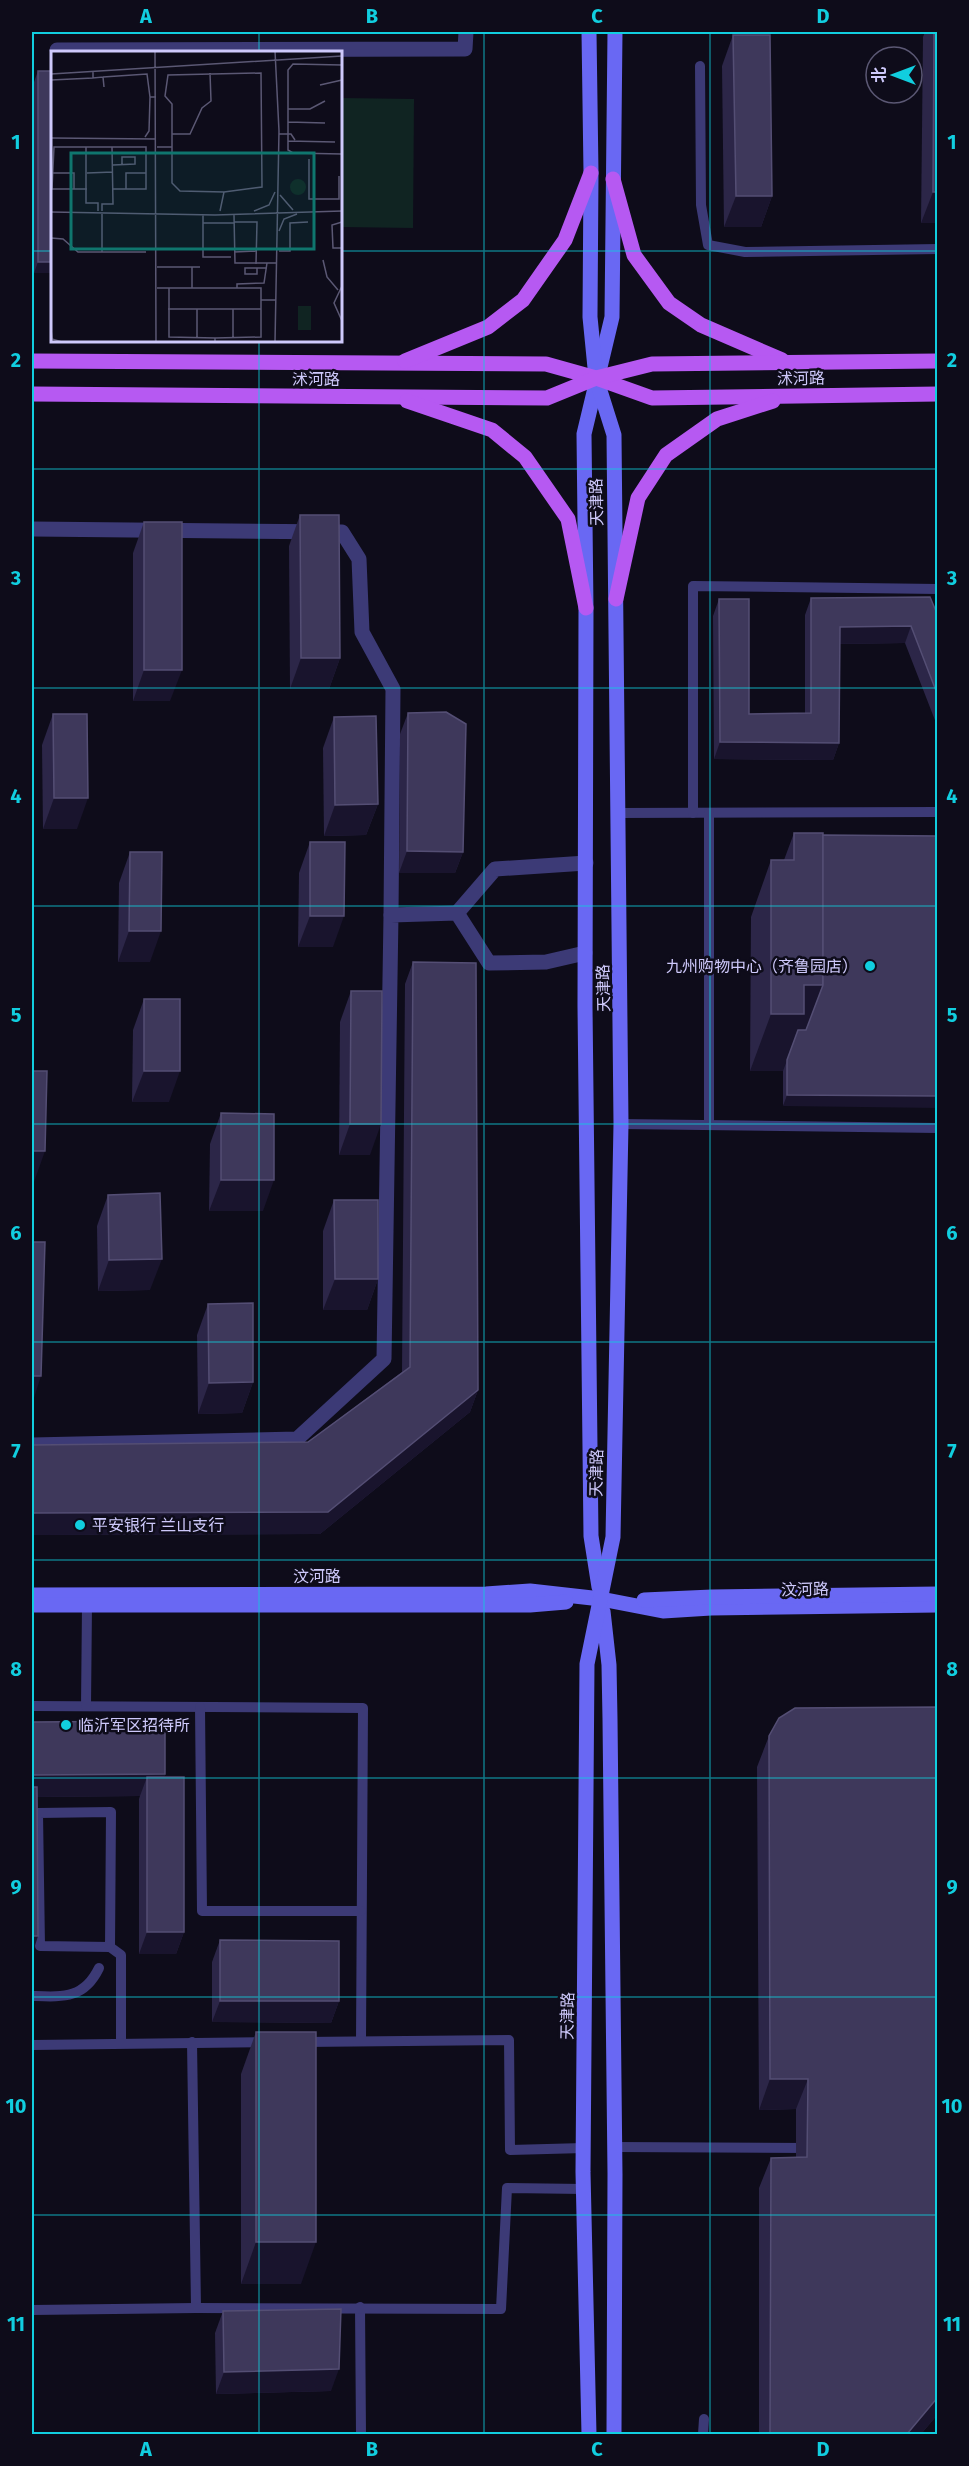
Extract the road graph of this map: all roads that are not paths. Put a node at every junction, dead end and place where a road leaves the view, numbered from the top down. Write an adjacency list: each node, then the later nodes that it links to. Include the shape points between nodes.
1 (466, 32): 4 (street, via 465,49)
2 (589, 32): 6 (main road, 天津路)
3 (615, 32): 7 (main road, 天津路)
4 (57, 50)
5 (700, 66): 8 (lane, via 701,205 708,245 745,252)
6 (591, 173): 11 (main road, via 566,240 523,300 488,327); 13 (main road, 天津路, via 590,317)
7 (613, 179): 12 (main road, via 634,255 669,303 701,325); 13 (main road, 天津路, via 612,317)
8 (938, 249)
9 (32, 360): 11 (main road, 沭河路)
10 (938, 360): 12 (main road, 沭河路)
11 (398, 363): 13 (main road, 沭河路, via 546,364)
12 (787, 363): 13 (main road, 沭河路, via 651,364)
13 (596, 378): 16 (main road, 沭河路, via 652,398); 17 (main road, 沭河路, via 547,398); 20 (main road, 天津路, via 614,435); 21 (main road, 天津路, via 584,434)
14 (32, 394): 17 (main road, 沭河路)
15 (938, 394): 16 (main road, 沭河路)
16 (790, 396): 20 (main road, via 717,419 666,455 638,498)
17 (396, 397): 21 (main road, via 492,430 525,457 568,519)
18 (32, 530): 28 (street, via 342,532 359,559 362,632 393,689)
19 (938, 589): 24 (lane, via 693,586)
20 (616, 599): 23 (main road, 天津路)
21 (586, 608): 26 (main road, 天津路)
22 (938, 812): 25 (lane)
23 (618, 813): 24 (lane); 30 (main road, 天津路)
24 (693, 813): 25 (lane)
25 (709, 813): 31 (lane)
26 (586, 864): 27 (street, via 495,869); 29 (main road, 天津路)
27 (457, 914): 28 (street); 29 (street, via 489,963 546,962)
28 (392, 915): 33 (street, via 384,1359 297,1439)
29 (585, 953): 36 (main road, 天津路, via 591,1536)
30 (621, 1124): 31 (lane); 36 (main road, 天津路, via 613,1537)
31 (709, 1125): 32 (lane)
32 (938, 1128)
33 (32, 1445)
34 (938, 1594): 36 (main road, 汶河路)
35 (32, 1595): 36 (main road, 汶河路, via 530,1591)
36 (602, 1599): 38 (main road, 汶河路, via 530,1605); 39 (main road, 汶河路, via 663,1611); 51 (main road, 天津路, via 609,1665); 52 (main road, 天津路, via 587,1664)
37 (32, 1605): 38 (main road, 汶河路)
38 (87, 1605): 41 (lane)
39 (938, 1605)
40 (32, 1706): 41 (lane)
41 (86, 1706): 42 (lane)
42 (200, 1707): 43 (lane, via 202,1911); 43 (lane, via 363,1708)
43 (361, 1911): 47 (lane)
44 (110, 1947): 44 (lane, via 111,1812 38,1813 40,1946); 49 (lane, via 121,1955)
45 (99, 1968): 46 (lane, via 92,1982 78,1993)
46 (32, 1996)
47 (361, 2041): 48 (lane); 52 (lane, via 509,2040 510,2150)
48 (192, 2042): 49 (lane); 56 (lane)
49 (121, 2043): 50 (lane)
50 (32, 2044)
51 (615, 2147): 53 (lane); 61 (main road, 天津路)
52 (584, 2148): 54 (main road, 天津路)
53 (818, 2148)
54 (584, 2189): 55 (lane, via 507,2188 501,2309); 60 (main road, 天津路)
55 (360, 2307): 56 (lane); 59 (lane)
56 (196, 2308): 57 (lane)
57 (32, 2310)
58 (704, 2419): 62 (lane)
59 (361, 2434)
60 (589, 2434)
61 (614, 2434)
62 (703, 2434)

